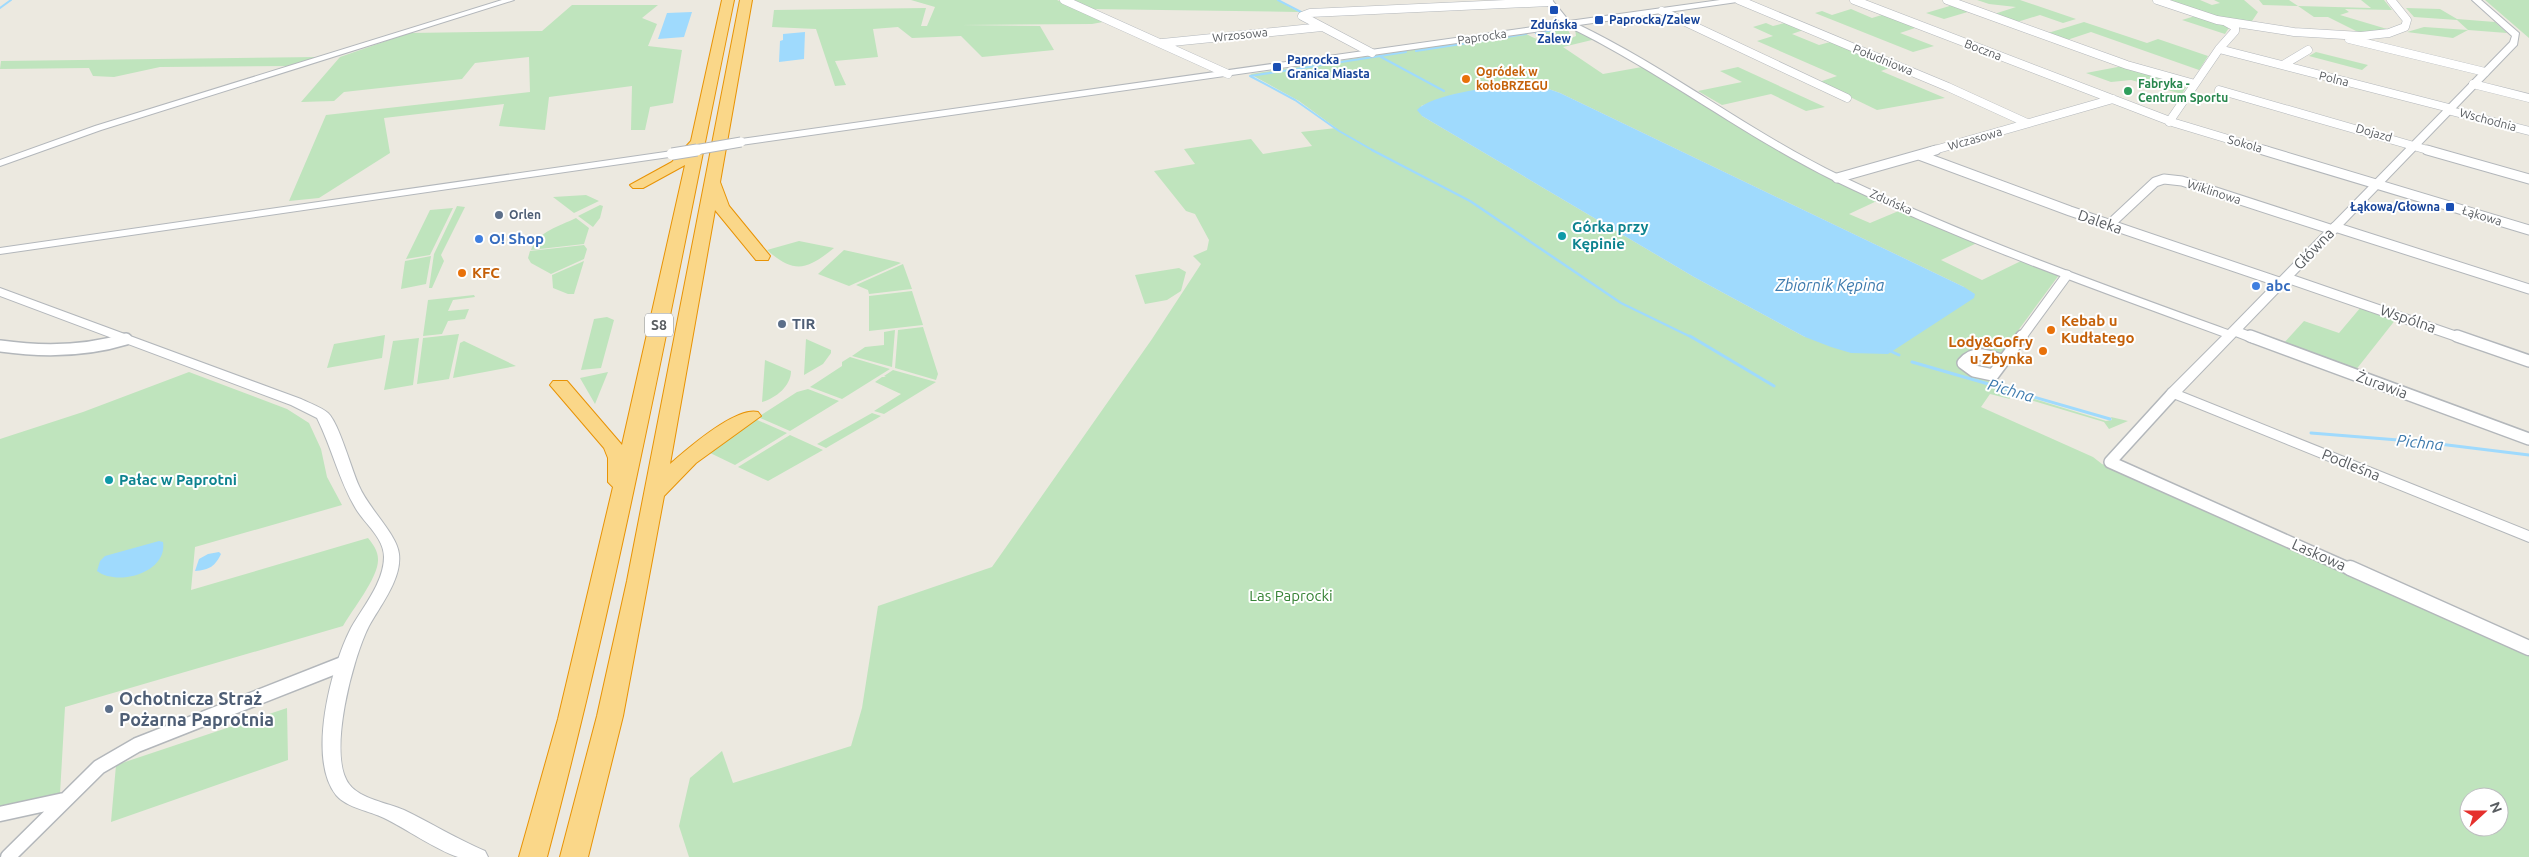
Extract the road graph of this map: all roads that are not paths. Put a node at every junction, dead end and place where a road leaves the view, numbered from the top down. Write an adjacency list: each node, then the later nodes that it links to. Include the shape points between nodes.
1 (510, 0): 37 (street, via 98,128)
2 (728, 0): 34 (highway, S8)
3 (746, 0): 40 (highway, S8)
4 (1064, 0): 17 (street)
5 (1738, 0): 12 (street, Paprocka); 32 (street, Południowa)
6 (1854, 0): 29 (street, Boczna)
7 (1947, 0): 24 (street, via 2127,65)
8 (2157, 0): 13 (street)
9 (2391, 0): 16 (street, via 2407,20 2405,27 2388,33)
10 (2476, 0): 22 (street, Główna, via 2516,35 2514,43)
11 (1549, 1): 14 (street, Zduńska); 15 (street, via 1310,13 1302,16)
12 (1662, 11): 14 (street, Paprocka); 27 (street)
13 (2226, 22): 16 (street); 18 (street, via 2235,27 2235,31)
14 (1569, 25): 20 (street, Paprocka); 38 (street, Zduńska, via 1606,41 1755,134)
15 (1322, 27): 17 (street, Wrzosowa); 20 (street)
16 (2343, 36): 22 (street)
17 (1159, 43): 23 (street)
18 (2219, 49): 21 (street, Polna); 24 (street)
19 (2308, 50): 21 (street)
20 (1372, 53): 23 (street, Paprocka)
21 (2283, 65): 30 (street, Polna)
22 (2485, 72): 25 (street, Główna)
23 (1228, 74): 46 (street, Paprocka, bridge, via 818,129 672,154)
24 (2195, 84): 31 (street)
25 (2473, 84): 28 (street); 30 (street, Główna)
26 (2219, 90): 35 (street, Dojazd)
27 (1847, 98)
28 (2529, 98)
29 (2113, 100): 31 (street, Sokola); 32 (street, Wczasowa)
30 (2448, 109): 33 (street, Wschodnia); 35 (street, Główna)
31 (2169, 122): 41 (street, Sokola)
32 (2027, 123): 36 (street, Wczasowa)
33 (2529, 131)
34 (698, 140): 42 (highway, via 677,165); 63 (highway, S8)
35 (2414, 145): 39 (street, Dojazd); 41 (street, Główna)
36 (1920, 155): 38 (street, Wczasowa); 43 (street, Daleka)
37 (0, 163)
38 (1837, 178): 48 (street, Zduńska)
39 (2529, 179)
40 (712, 181): 47 (highway, via 721,207); 62 (highway, S8)
41 (2377, 184): 44 (street, Główna); 45 (street, Łąkowa)
42 (638, 185)
43 (2109, 225): 44 (street, Wiklinowa, via 2155,182 2164,178); 49 (street, Daleka)
44 (2334, 229): 49 (street, Główna); 50 (street, Wiklinowa)
45 (2529, 230)
46 (0, 251)
47 (762, 256)
48 (2067, 275): 52 (street, Zduńska); 55 (street)
49 (2284, 280): 52 (street, Główna); 56 (street, Wspólna)
50 (2529, 289)
51 (0, 292): 53 (street)
52 (2233, 333): 58 (street, Główna); 60 (street, Żurawia)
53 (126, 339): 54 (street, via 55,352); 66 (street, via 296,402 323,416 358,501 392,552 387,576)
54 (0, 346)
55 (2004, 361)
56 (2529, 361)
57 (560, 385): 63 (highway, via 613,446 618,458)
58 (2174, 393): 61 (street, Główna); 64 (street, Podleśna)
59 (751, 416): 62 (highway, via 692,454 672,472)
60 (2529, 439)
61 (2110, 462): 65 (street, Laskowa)
62 (654, 497): 72 (highway, S8, via 612,706)
63 (620, 508): 69 (highway, S8, via 584,668)
64 (2529, 537)
65 (2529, 648)
66 (344, 663): 67 (street, via 137,745 99,767); 71 (street, via 333,726 334,761 343,790)
67 (64, 800): 68 (street); 70 (street)
68 (0, 814)
69 (534, 851)
70 (8, 857)
71 (478, 857)
72 (574, 857)

